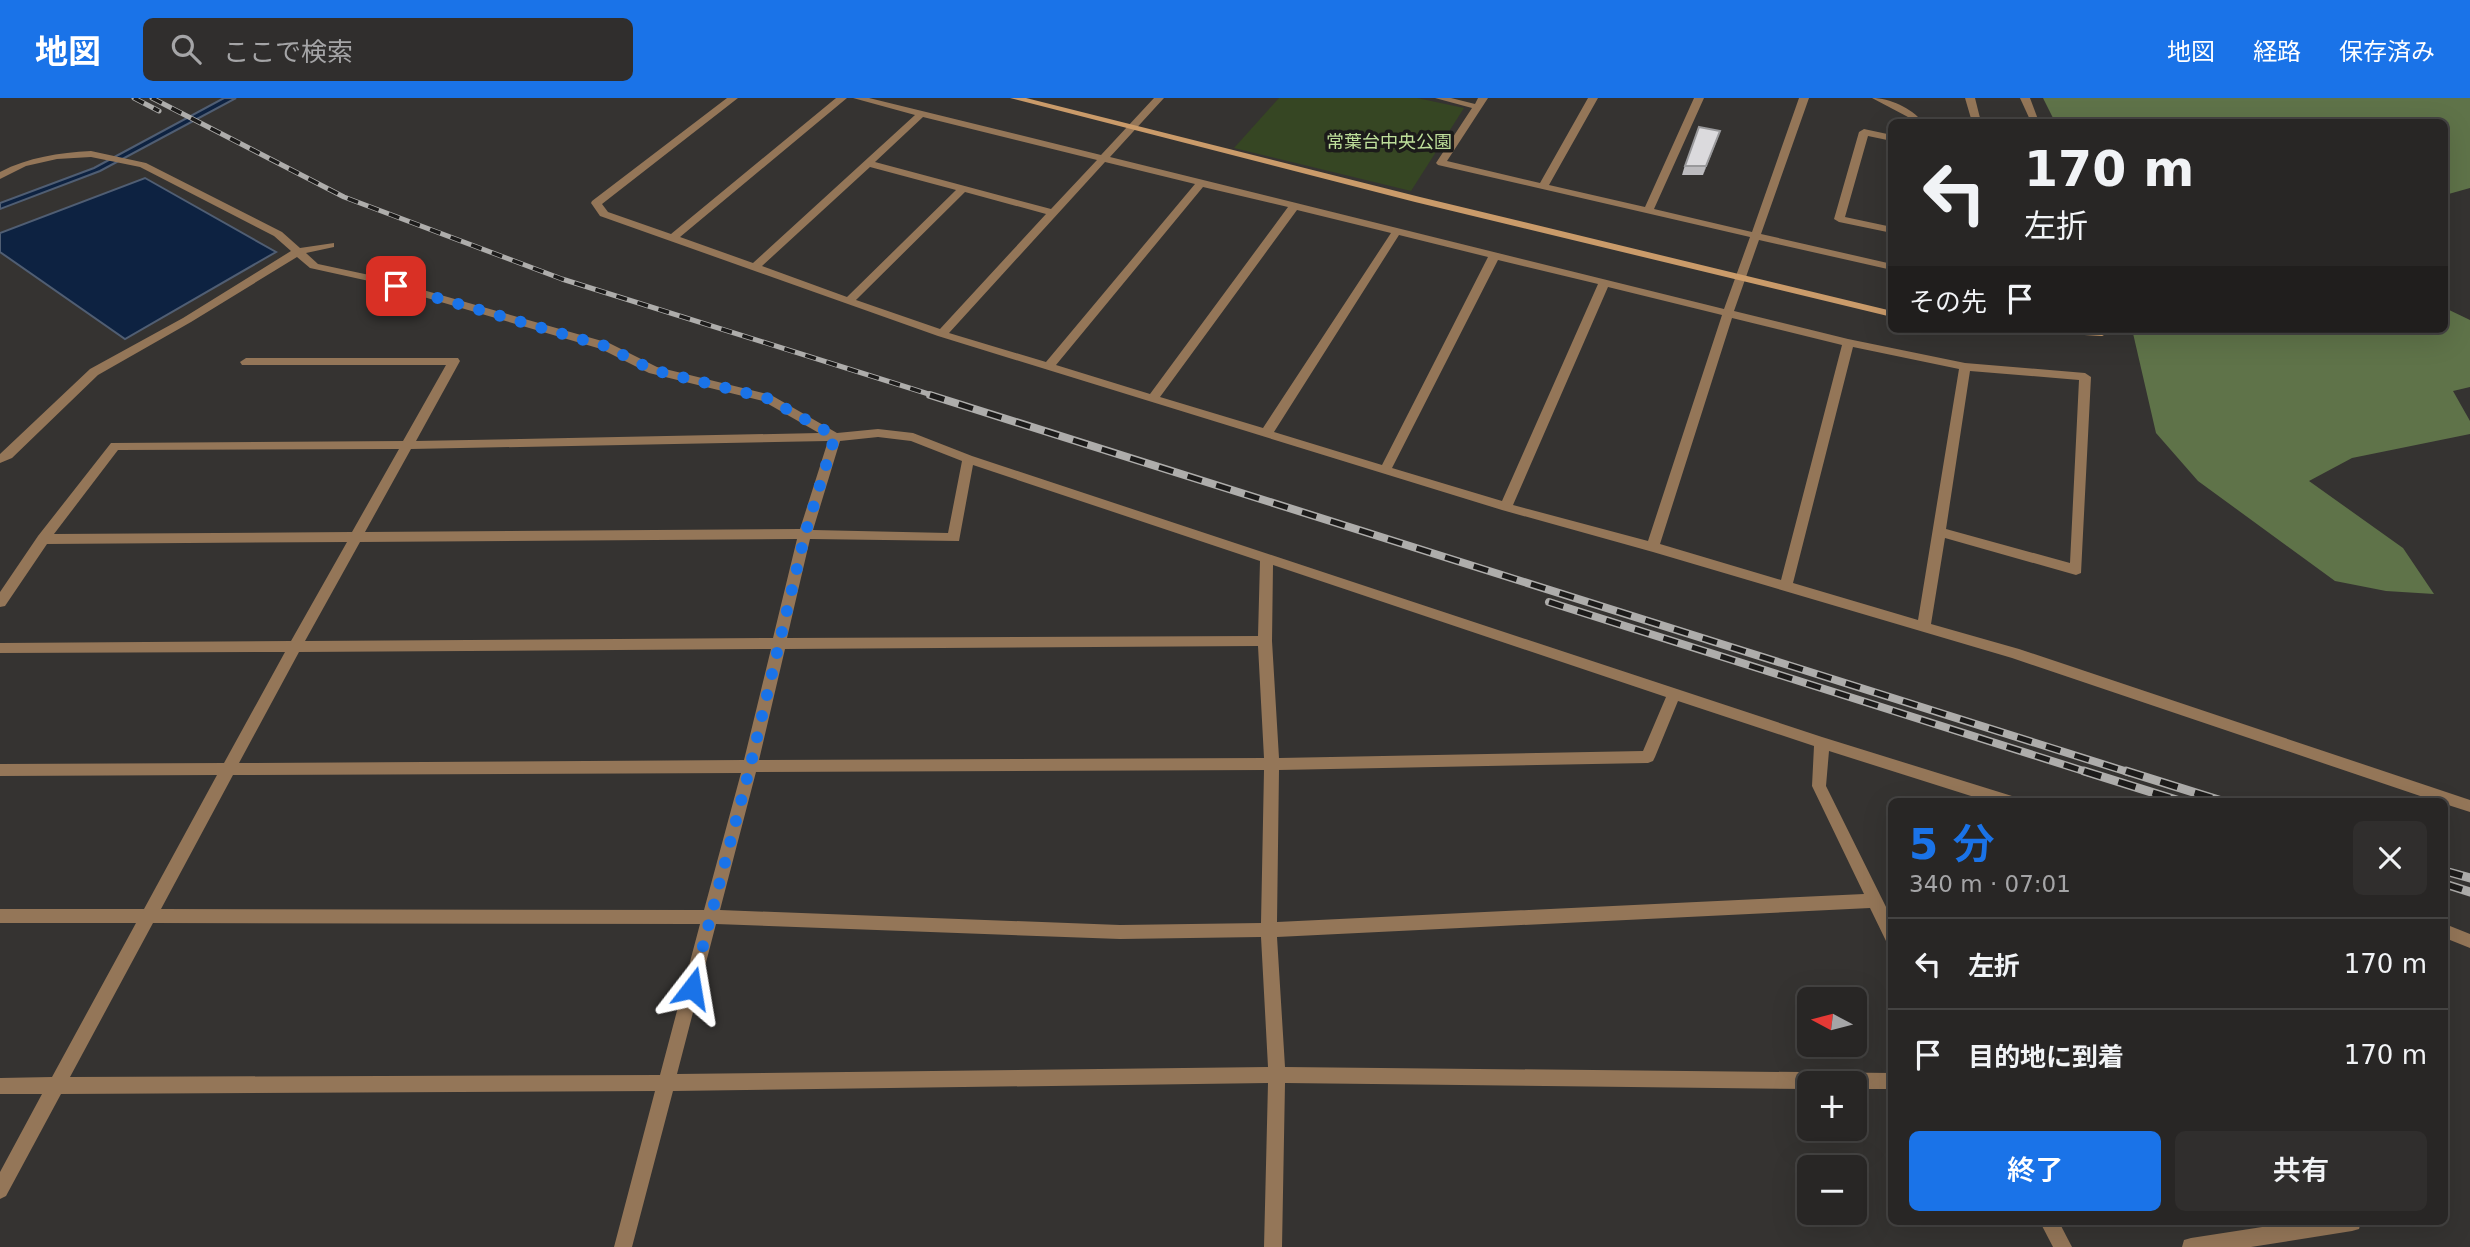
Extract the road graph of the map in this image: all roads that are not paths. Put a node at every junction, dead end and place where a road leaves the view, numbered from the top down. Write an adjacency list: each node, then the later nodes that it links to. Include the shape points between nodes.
1 (733, 98): 32 (street, via 596,203 604,214)
2 (842, 98): 32 (street)
3 (858, 98): 14 (street)
4 (1015, 98): 18 (street)
5 (1158, 98): 18 (street)
6 (1440, 98): 13 (street)
7 (1593, 98): 24 (street)
8 (1699, 98): 27 (street)
9 (1804, 98): 31 (street)
10 (1877, 98): 15 (street)
11 (1970, 98): 16 (street)
12 (2025, 98): 17 (street)
13 (1480, 102): 24 (street, via 1441,163)
14 (922, 113): 20 (street); 21 (street)
15 (1915, 119)
16 (1976, 119)
17 (2034, 119)
18 (1130, 128): 20 (street); 38 (street)
19 (1888, 137): 29 (street, via 1864,132 1839,219)
20 (1102, 158): 23 (street); 28 (street)
21 (867, 163): 25 (street); 37 (street)
22 (0, 176): 34 (street, via 23,164 57,156 91,154 143,165 278,234)
23 (1201, 183): 26 (street); 46 (street)
24 (1543, 187): 27 (street)
25 (962, 189): 28 (street); 40 (street)
26 (1294, 206): 30 (street); 48 (street)
27 (1648, 211): 31 (street)
28 (1053, 213): 43 (street)
29 (1888, 229)
30 (1397, 232): 35 (street); 49 (street)
31 (1758, 237): 36 (street); 38 (street)
32 (673, 238): 37 (street)
33 (330, 245): 34 (street)
34 (298, 252): 50 (street, via 327,270 370,278 592,342 653,370 767,398); 52 (street, via 94,372)
35 (1494, 256): 39 (street); 54 (street)
36 (1888, 266)
37 (755, 267): 40 (street)
38 (1742, 278): 41 (street); 42 (street)
39 (1604, 283): 42 (street); 55 (street)
40 (849, 301): 43 (street)
41 (1888, 313)
42 (1728, 314): 44 (street); 60 (street)
43 (942, 334): 46 (street)
44 (1848, 343): 47 (street); 62 (street)
45 (246, 362): 51 (street, via 454,361)
46 (1048, 367): 48 (street)
47 (1965, 367): 56 (street); 56 (street, via 2085,377 2076,570)
48 (1152, 399): 49 (street)
49 (1266, 434): 54 (street)
50 (835, 436): 51 (street); 53 (street, via 878,433 913,437); 57 (street)
51 (407, 445): 58 (street, via 116,446); 59 (street)
52 (0, 459)
53 (968, 459): 57 (street, via 954,538); 61 (street)
54 (1385, 470): 55 (street)
55 (1506, 507): 60 (street)
56 (1940, 532): 64 (street)
57 (805, 534): 59 (street); 66 (street)
58 (43, 538): 59 (street); 63 (street)
59 (354, 538): 67 (street)
60 (1653, 547): 62 (street)
61 (1267, 559): 65 (street); 69 (street)
62 (1786, 586): 64 (street)
63 (0, 602)
64 (1924, 626): 76 (street)
65 (1265, 641): 66 (street); 71 (street)
66 (778, 642): 67 (street); 72 (street)
67 (295, 646): 68 (street); 74 (street)
68 (0, 648)
69 (1674, 694): 70 (street); 71 (street, via 1648,757)
70 (1822, 743): 75 (street); 79 (street, via 1819,786)
71 (1272, 764): 72 (street); 84 (street)
72 (750, 767): 74 (street); 82 (street)
73 (0, 770): 74 (street)
74 (228, 771): 80 (street)
75 (1990, 798)
76 (2443, 798)
77 (2448, 800): 78 (street)
78 (2470, 807)
79 (1872, 901): 83 (street); 84 (street)
80 (150, 914): 81 (street); 82 (street); 91 (street)
81 (0, 916)
82 (710, 917): 84 (street, via 1120,932); 89 (street)
83 (1888, 929)
84 (1269, 930): 87 (street)
85 (2448, 932): 86 (street)
86 (2470, 941)
87 (1277, 1075): 88 (street); 89 (street); 97 (street)
88 (1888, 1081)
89 (667, 1083): 91 (street); 96 (street)
90 (0, 1086): 91 (street)
91 (55, 1086): 92 (street)
92 (0, 1190)
93 (2051, 1225): 98 (street)
94 (2306, 1225): 95 (street)
95 (2259, 1228): 99 (street)
96 (623, 1247)
97 (1273, 1247)
98 (2063, 1247)
99 (2191, 1247)

